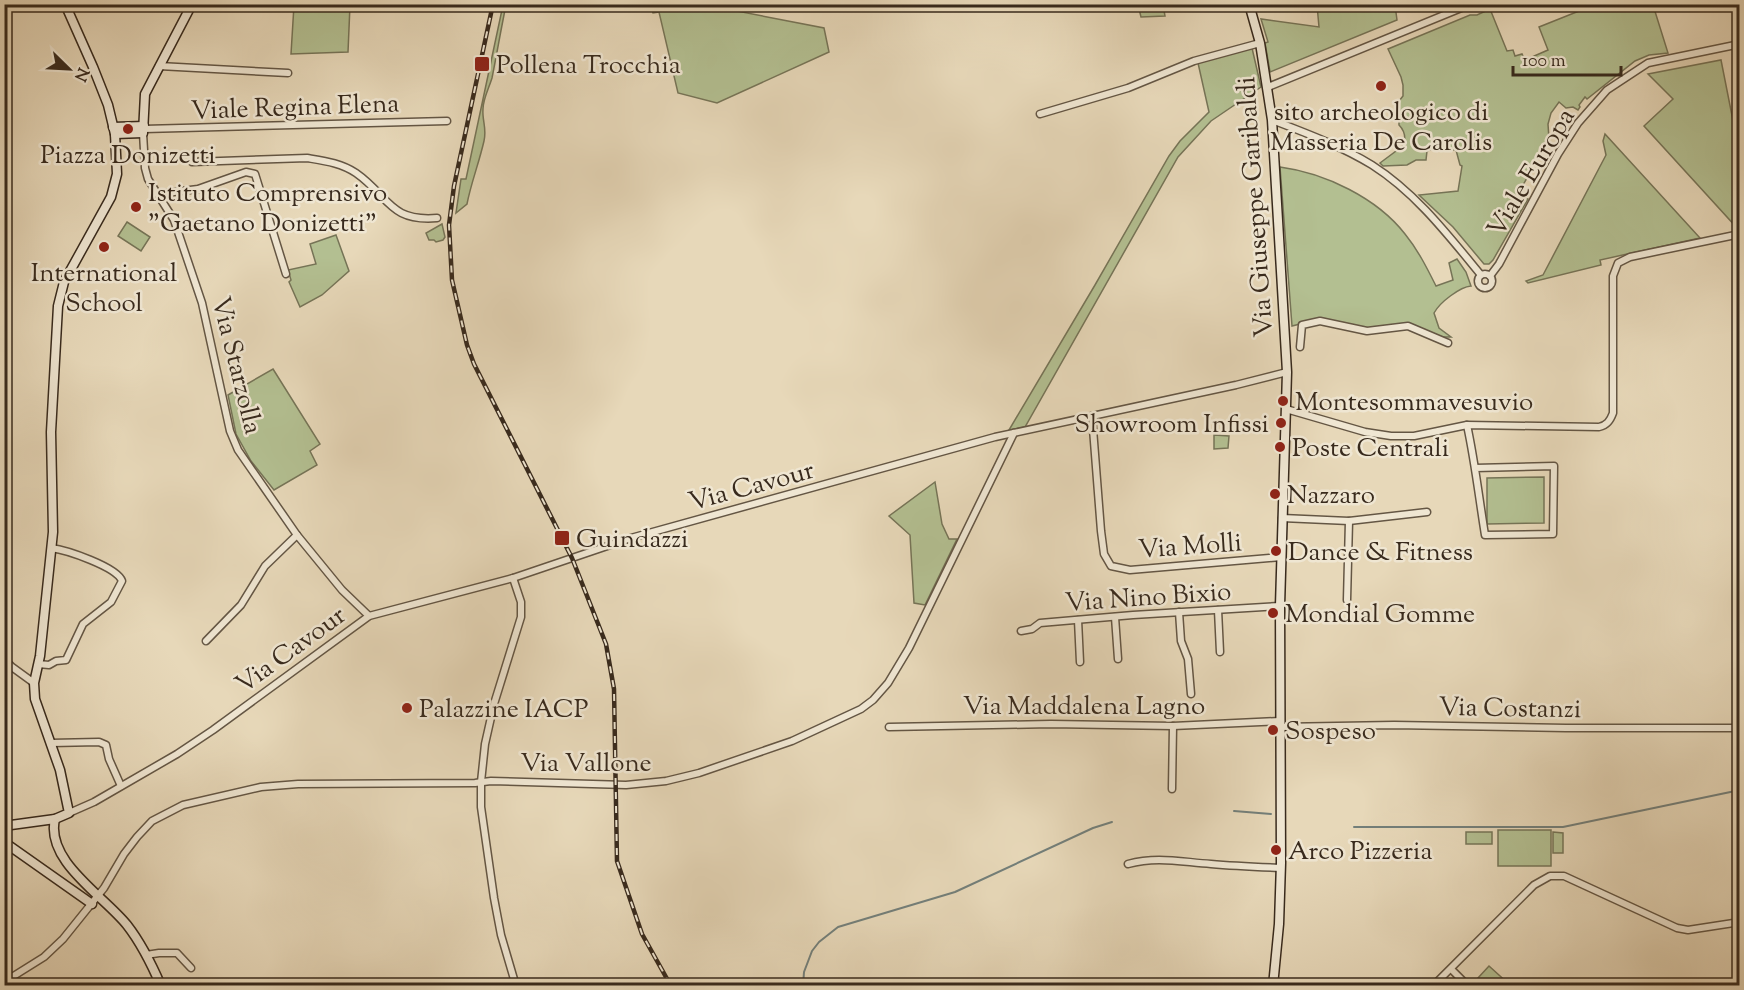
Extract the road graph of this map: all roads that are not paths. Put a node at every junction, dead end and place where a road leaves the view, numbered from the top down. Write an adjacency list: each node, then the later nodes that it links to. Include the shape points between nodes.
1 (65, 4): 13 (street, via 101,87)
2 (192, 4): 7 (street)
3 (1249, 4): 5 (street, Via Giuseppe Garibaldi)
4 (1471, 4): 9 (street)
5 (1260, 43): 9 (street, Via Giuseppe Garibaldi); 10 (street, via 1194,61 1128,88)
6 (1740, 44): 23 (street, Viale Europa, via 1648,63 1607,90 1558,154)
7 (159, 66): 8 (street); 14 (street, via 145,94)
8 (288, 73)
9 (1268, 87): 11 (street, Via Giuseppe Garibaldi)
10 (1040, 114)
11 (1272, 120): 22 (street, via 1358,156 1389,177 1431,216); 26 (street, Via Giuseppe Garibaldi)
12 (447, 121): 14 (street, Viale Regina Elena)
13 (114, 130): 14 (street); 36 (street, via 117,174 111,198 64,282 58,306 51,432)
14 (144, 130): 18 (street, Via Starzolla, via 145,168)
15 (246, 160): 16 (street); 17 (street); 19 (street, via 307,158 341,165 366,181 398,212 421,220)
16 (192, 162)
17 (246, 172): 18 (street, via 198,189); 21 (street, via 255,174)
18 (158, 194): 35 (street, Via Starzolla, via 174,220 202,303 233,440)
19 (437, 219)
20 (1740, 234): 29 (street, via 1630,257 1618,263 1613,276 1613,414 1604,426)
21 (286, 274)
22 (1481, 275): 23 (street); 23 (street, via 1478,282 1485,289 1492,284)
23 (1490, 276)
24 (1448, 343): 25 (street, via 1408,326 1367,331 1320,321 1302,326)
25 (1300, 347)
26 (1287, 372): 27 (street, Via Giuseppe Garibaldi); 28 (street, Via Cavour)
27 (1286, 409): 29 (street, via 1390,436 1414,436); 33 (street, Via Giuseppe Garibaldi)
28 (1092, 416): 30 (street, Via Cavour); 37 (street, Via Molli, via 1104,554 1112,566 1130,570)
29 (1467, 425): 31 (street)
30 (1014, 433): 38 (street, Via Cavour, via 631,538); 60 (street, Via Vallone, via 909,648 888,683 861,709 792,741 666,781)
31 (1475, 468): 31 (street, via 1485,535 1553,534 1554,466)
32 (1426, 512): 34 (street)
33 (1282, 518): 34 (street); 37 (street, Via Giuseppe Garibaldi)
34 (1349, 521): 39 (street)
35 (297, 535): 43 (street, Via Starzolla); 47 (street, via 265,566 241,605)
36 (51, 548): 52 (street); 52 (street, via 72,552 120,576 122,581 111,602 83,624 66,660)
37 (1281, 557): 40 (street, Via Giuseppe Garibaldi)
38 (513, 578): 43 (street, Via Cavour); 60 (street, via 521,602 521,617 494,704)
39 (1347, 600)
40 (1280, 606): 41 (street, Via Nino Bixio); 55 (street, Via Giuseppe Garibaldi)
41 (1218, 610): 42 (street, Via Nino Bixio); 48 (street)
42 (1179, 612): 44 (street, Via Nino Bixio); 54 (street, via 1180,641 1188,659)
43 (369, 616): 61 (street, Via Cavour, via 213,730)
44 (1115, 617): 45 (street, Via Nino Bixio); 50 (street)
45 (1078, 620): 46 (street, Via Nino Bixio, via 1040,623); 51 (street)
46 (1022, 631)
47 (206, 641)
48 (1220, 652)
49 (4, 659): 53 (street)
50 (1119, 659)
51 (1080, 662)
52 (39, 664): 53 (street)
53 (34, 683): 59 (street, via 35,699)
54 (1191, 694)
55 (1280, 724): 56 (street, Via Maddalena Lagno); 58 (street, Via Costanzi); 68 (street, Via Giuseppe Garibaldi)
56 (1173, 726): 57 (street, Via Maddalena Lagno); 62 (street)
57 (889, 727)
58 (1740, 728)
59 (51, 743): 61 (street, via 106,745); 63 (street)
60 (481, 782): 69 (street, Via Vallone, via 298,784 261,787 183,805 152,822 137,837); 76 (street, via 494,898)
61 (122, 786): 63 (street, Via Cavour)
62 (1172, 789)
63 (69, 813): 64 (street)
64 (55, 819): 65 (street); 69 (street, via 53,830 58,849)
65 (4, 829)
66 (4, 842): 69 (street)
67 (1128, 864): 68 (street, via 1162,858)
68 (1281, 868): 77 (street, Via Giuseppe Garibaldi)
69 (95, 900): 71 (street, via 107,903); 74 (street, Via Vallone, via 44,957)
70 (1740, 922): 73 (street, via 1682,930 1564,876 1550,876 1534,885)
71 (146, 955): 72 (street, via 177,953); 75 (street)
72 (191, 968)
73 (1451, 969): 78 (street); 79 (street)
74 (4, 982)
75 (161, 986)
76 (516, 986)
77 (1273, 986)
78 (1433, 986)
79 (1468, 986)

